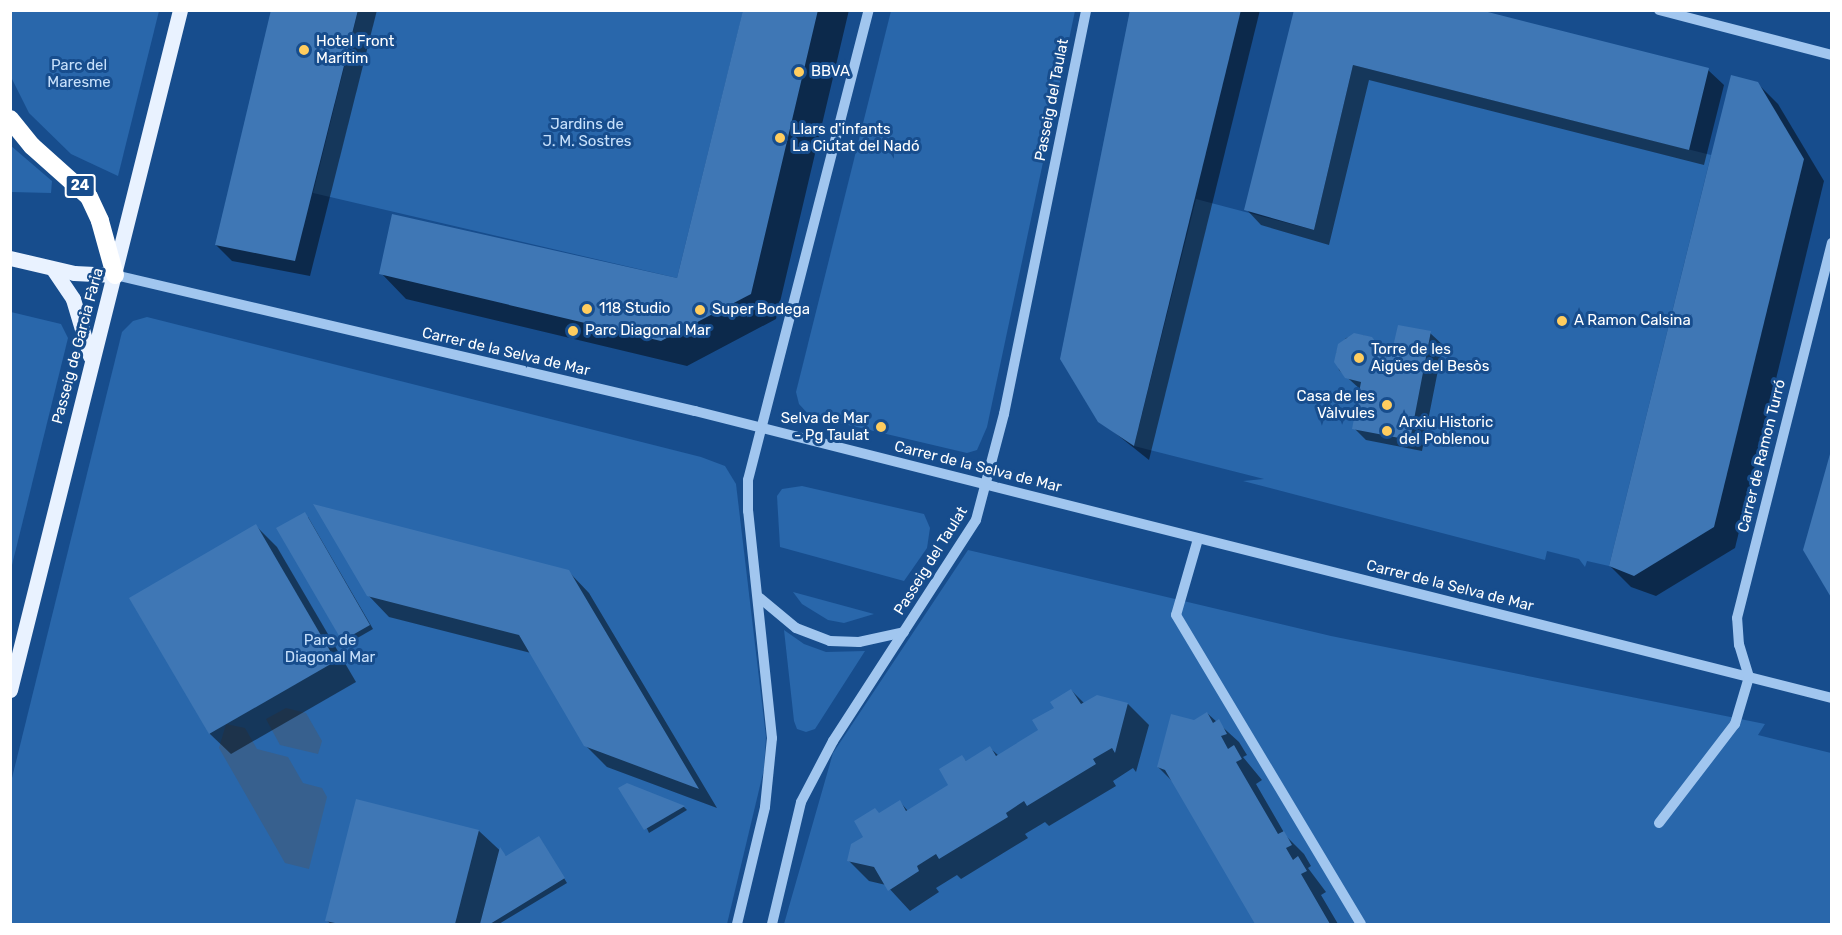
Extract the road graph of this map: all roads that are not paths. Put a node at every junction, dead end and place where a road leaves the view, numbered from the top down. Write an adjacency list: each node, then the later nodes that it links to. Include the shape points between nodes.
1 (180, 10): 10 (main road, Passeig de Garcia Fària)
2 (869, 10): 12 (street)
3 (1086, 10): 13 (street, Passeig del Taulat)
4 (1659, 10): 5 (street)
5 (1832, 55)
6 (10, 119): 10 (highway, 24, via 32,146 89,197)
7 (1832, 243): 17 (street, Carrer de Ramon Turró, via 1737,618 1739,645)
8 (10, 258): 9 (main road)
9 (53, 269): 10 (main road); 11 (main road, via 73,299)
10 (115, 275): 11 (main road, Passeig de Garcia Fària); 12 (street, Carrer de la Selva de Mar)
11 (90, 358): 18 (main road, Passeig de Garcia Fària)
12 (760, 427): 13 (street, Carrer de la Selva de Mar); 15 (street, via 748,480)
13 (988, 485): 14 (street, Carrer de la Selva de Mar); 16 (street, Passeig del Taulat, via 976,520)
14 (1198, 538): 17 (street, Carrer de la Selva de Mar); 23 (street, via 1176,615)
15 (759, 598): 16 (street, via 796,628 830,641 859,642); 21 (street, via 772,738 765,807)
16 (904, 632): 22 (street, Passeig del Taulat, via 833,741 801,802)
17 (1749, 677): 19 (street, Carrer de la Selva de Mar); 20 (street, via 1735,724)
18 (10, 690)
19 (1832, 698)
20 (1659, 823)
21 (737, 924)
22 (772, 924)
23 (1361, 924)

